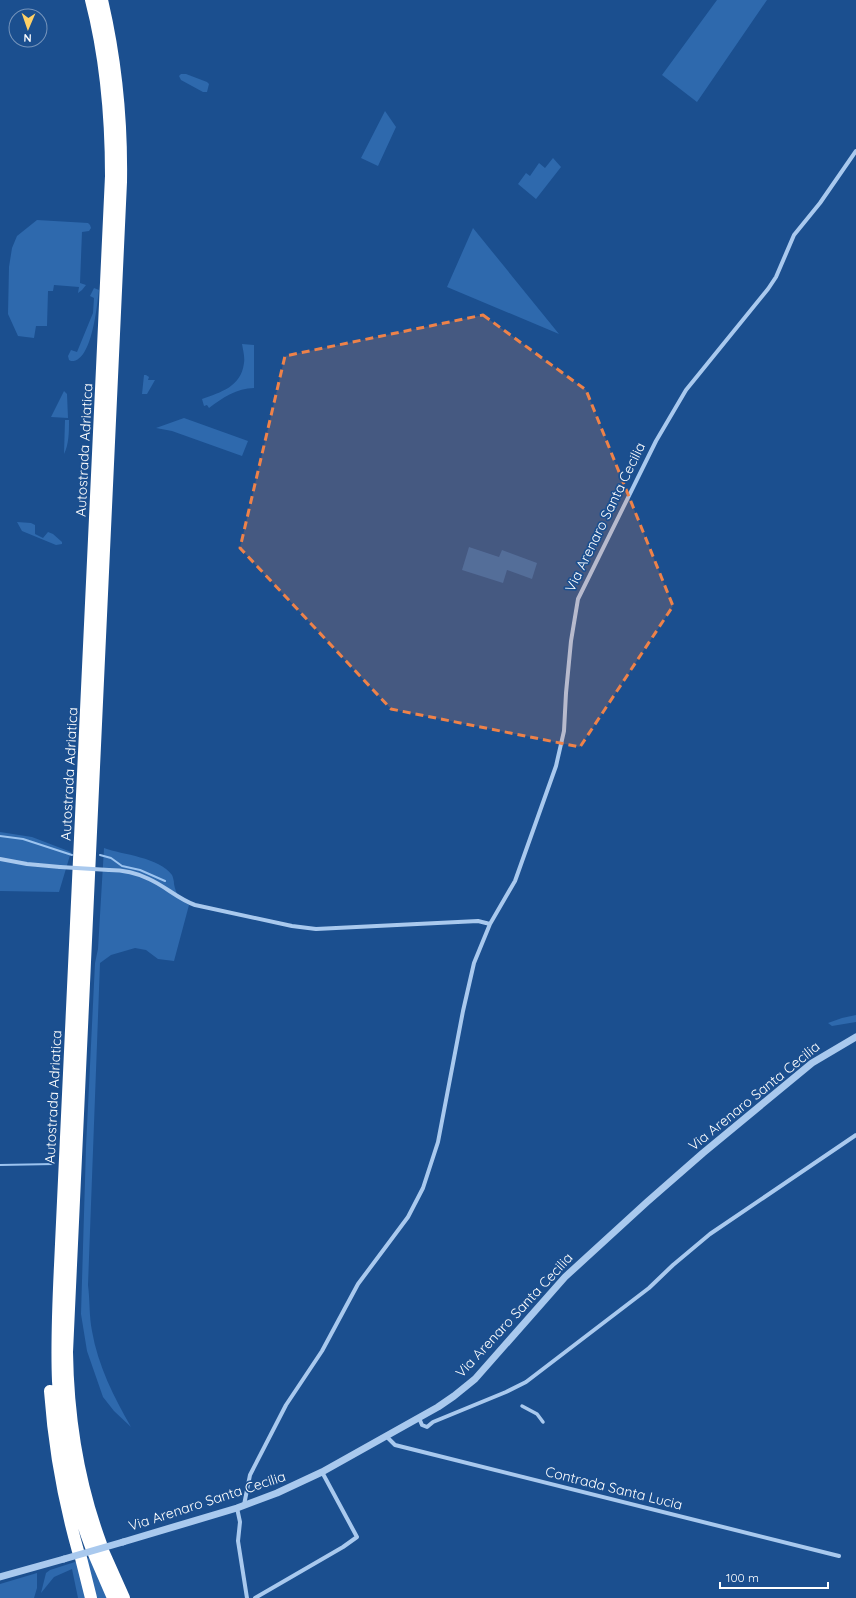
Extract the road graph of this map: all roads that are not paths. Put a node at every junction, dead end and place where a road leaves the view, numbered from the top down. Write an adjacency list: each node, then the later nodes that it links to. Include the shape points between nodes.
1 (91, 0): 8 (highway, Autostrada Adriatica, via 106,80 111,176)
2 (102, 0): 15 (highway, Autostrada Adriatica, via 115,70 121,182 67,1352 69,1400 76,1451)
3 (856, 151): 5 (street, Via Arenaro Santa Cecilia, via 794,235 776,277 768,289 686,390 656,441 578,599 571,641 564,731 556,766 514,881)
4 (0, 859): 5 (street, bridge, via 27,864 136,874 195,905 292,926 316,929 478,921)
5 (490, 924): 14 (street, Via Arenaro Santa Cecilia, via 474,963 438,1142 423,1188 408,1216 358,1284 322,1351 286,1405 250,1474)
6 (856, 1037): 10 (street, Via Arenaro Santa Cecilia, via 812,1063 703,1153 565,1277 466,1387)
7 (856, 1134): 10 (street, via 710,1234 649,1288 526,1382 433,1422 427,1427 422,1425)
8 (61, 1244): 15 (highway, Autostrada Adriatica, via 57,1356 62,1429 73,1488); 18 (highway, via 56,1253 50,1355 53,1429 63,1494)
9 (522, 1406): 11 (street, via 537,1414)
10 (419, 1418): 12 (street, Via Arenaro Santa Cecilia)
11 (543, 1422)
12 (386, 1436): 13 (street, Via Arenaro Santa Cecilia); 16 (street, Contrada Santa Lucia, via 395,1445)
13 (322, 1472): 14 (street, Via Arenaro Santa Cecilia, via 283,1491); 22 (street, via 357,1537)
14 (240, 1506): 17 (street, Via Arenaro Santa Cecilia, bridge); 21 (street, Via Arenaro Santa Cecilia, via 238,1548)
15 (97, 1549): 19 (highway, Autostrada Adriatica); 20 (highway, Autostrada Adriatica)
16 (839, 1556)
17 (0, 1577)
18 (91, 1598)
19 (113, 1598)
20 (124, 1598)
21 (247, 1598)
22 (256, 1598)

